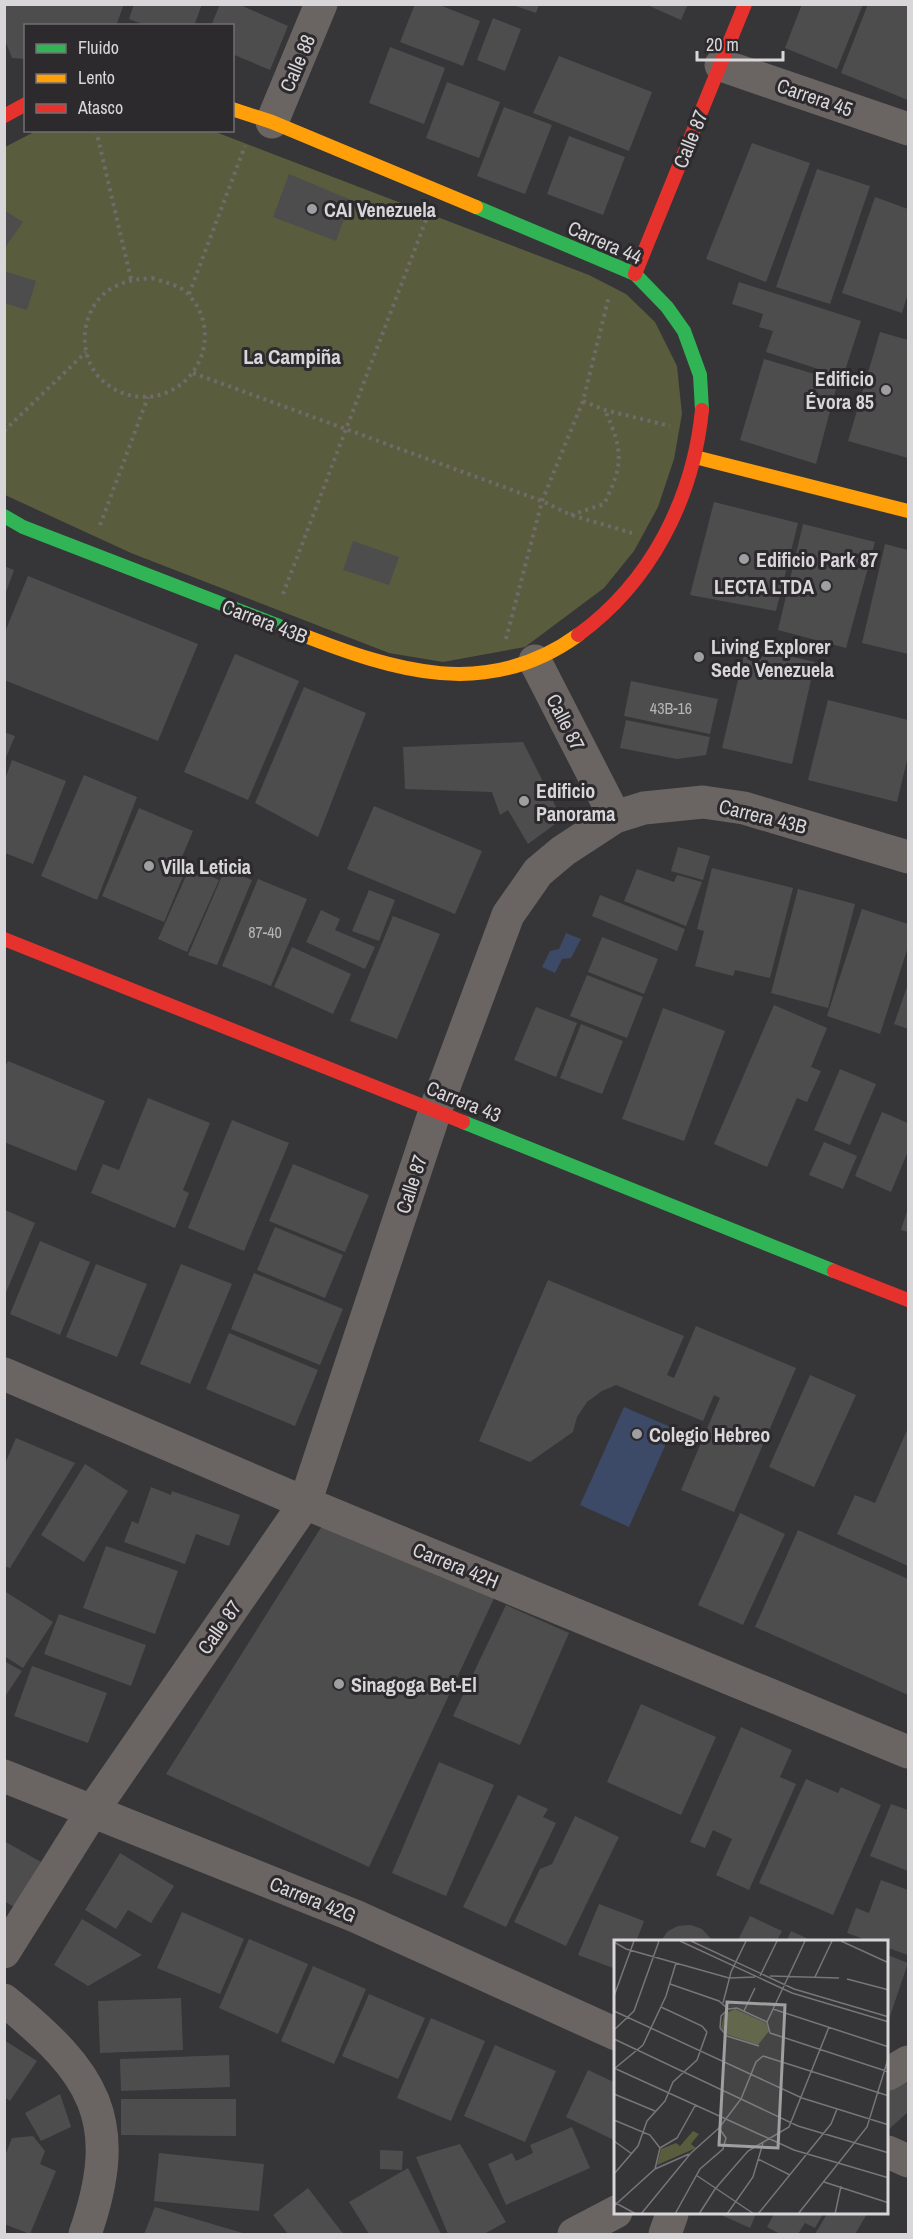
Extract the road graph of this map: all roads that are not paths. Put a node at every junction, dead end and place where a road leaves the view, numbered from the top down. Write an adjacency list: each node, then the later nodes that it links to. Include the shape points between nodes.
1 (321, 4): 7 (street, Calle 88)
2 (745, 4): 3 (street, Calle 87)
3 (721, 65): 8 (street, Carrera 45); 9 (street, Calle 87)
4 (4, 98): 5 (street)
5 (15, 110)
6 (234, 111): 7 (street, Carrera 44)
7 (263, 119): 9 (street, Carrera 44)
8 (909, 129)
9 (635, 274): 10 (street, Carrera 44, via 666,303 688,337 701,376 703,417)
10 (694, 457): 11 (street); 13 (street, via 684,494 662,542 627,592 569,643)
11 (909, 511)
12 (4, 516): 13 (street, Carrera 43B, via 23,527 360,657 415,673 454,675)
13 (525, 664): 14 (street, Calle 87)
14 (615, 816): 15 (street, Carrera 43B, via 644,808 703,802 744,808); 17 (street, Calle 87, via 538,872 508,915)
15 (909, 857)
16 (4, 939): 17 (street, Carrera 43)
17 (435, 1111): 18 (street, Carrera 43); 20 (street, Calle 87)
18 (909, 1300)
19 (4, 1374): 20 (street, Carrera 42H)
20 (305, 1503): 21 (street, Carrera 42H); 23 (street, Calle 87)
21 (909, 1752)
22 (4, 1776): 23 (street, Carrera 42G)
23 (93, 1810): 24 (street, Calle 87); 26 (street, Carrera 42G, via 355,1916)
24 (4, 1952)
25 (4, 2000): 33 (street, via 47,2034 83,2078 95,2107 101,2130 101,2181)
26 (614, 2033)
27 (909, 2062): 28 (street)
28 (889, 2073)
29 (889, 2152): 30 (street)
30 (909, 2160)
31 (614, 2213): 34 (street)
32 (672, 2215): 35 (street)
33 (85, 2235)
34 (574, 2235)
35 (665, 2235)

